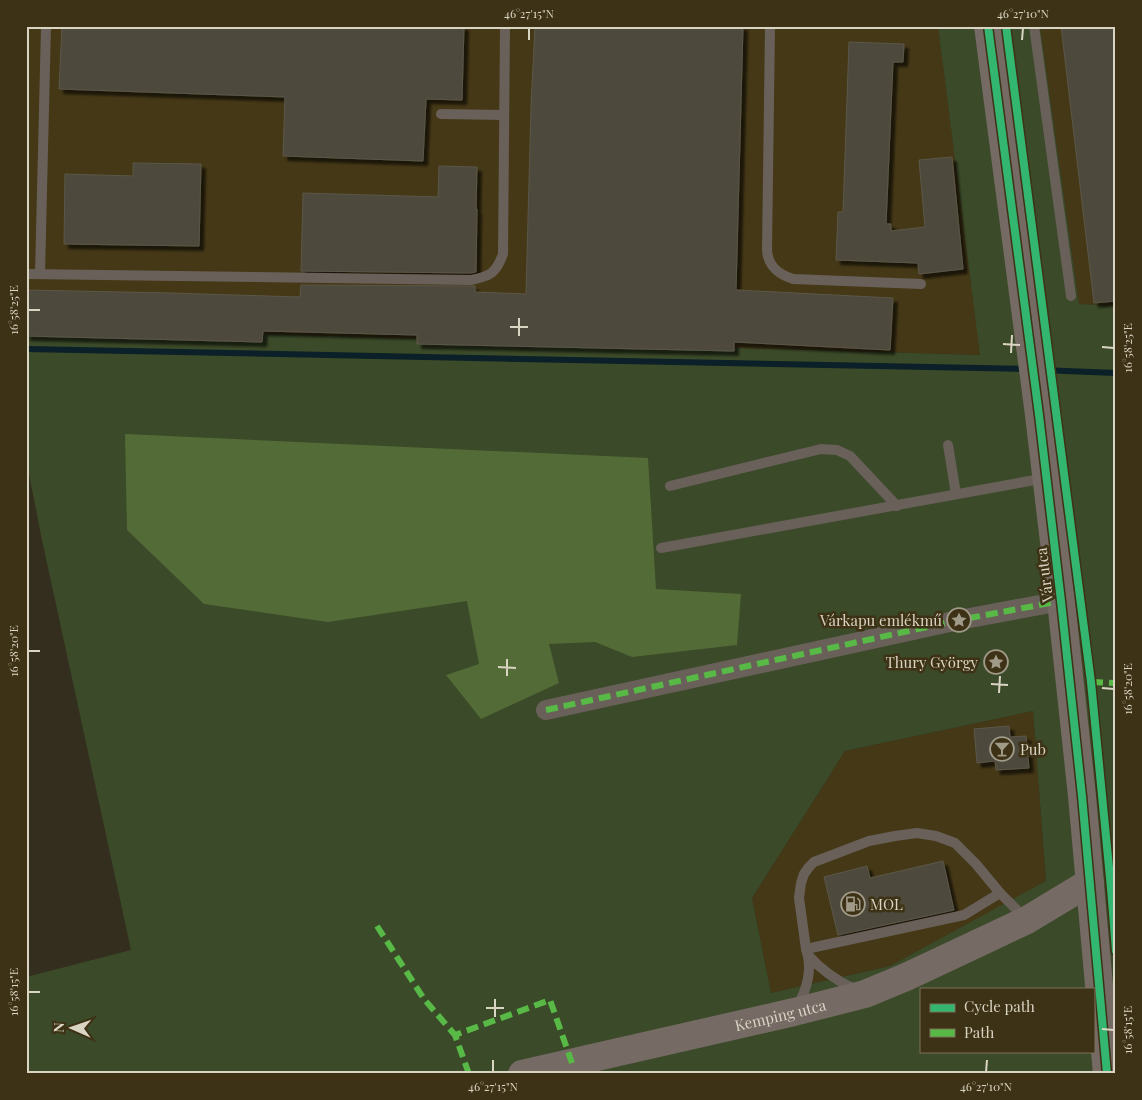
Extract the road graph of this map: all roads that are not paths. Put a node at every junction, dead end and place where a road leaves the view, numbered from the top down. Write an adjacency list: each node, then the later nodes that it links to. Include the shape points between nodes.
1 (46, 26): 9 (lane)
2 (505, 26): 7 (lane)
3 (770, 26): 10 (lane, via 766,250 770,264 780,274 793,279)
4 (988, 26): 13 (main road, Vár utca)
5 (1034, 26): 11 (lane)
6 (441, 114): 7 (lane)
7 (504, 115): 9 (lane, via 502,254 498,267 481,278)
8 (26, 274): 9 (lane)
9 (40, 274)
10 (920, 284)
11 (1071, 296)
12 (948, 445): 15 (lane)
13 (1046, 478): 15 (lane); 18 (main road, Vár utca)
14 (670, 486): 16 (lane, via 821,449 837,450 850,456)
15 (956, 494): 16 (lane)
16 (897, 506): 17 (lane)
17 (661, 548)
18 (1062, 601): 19 (street, via 959,620); 20 (main road, Vár utca)
19 (546, 710)
20 (1090, 882): 22 (main road, Kemping utca); 27 (main road, Vár utca)
21 (1000, 893): 22 (lane); 23 (lane, via 964,915); 23 (lane, via 955,843 917,833 869,841 814,862 809,867 801,883 799,898)
22 (1027, 920): 24 (main road, Kemping utca)
23 (807, 952): 24 (lane, via 823,971); 25 (lane, via 808,974 804,995)
24 (864, 994): 25 (main road, Kemping utca)
25 (794, 1012): 26 (main road, Kemping utca)
26 (522, 1074)
27 (1107, 1074)

